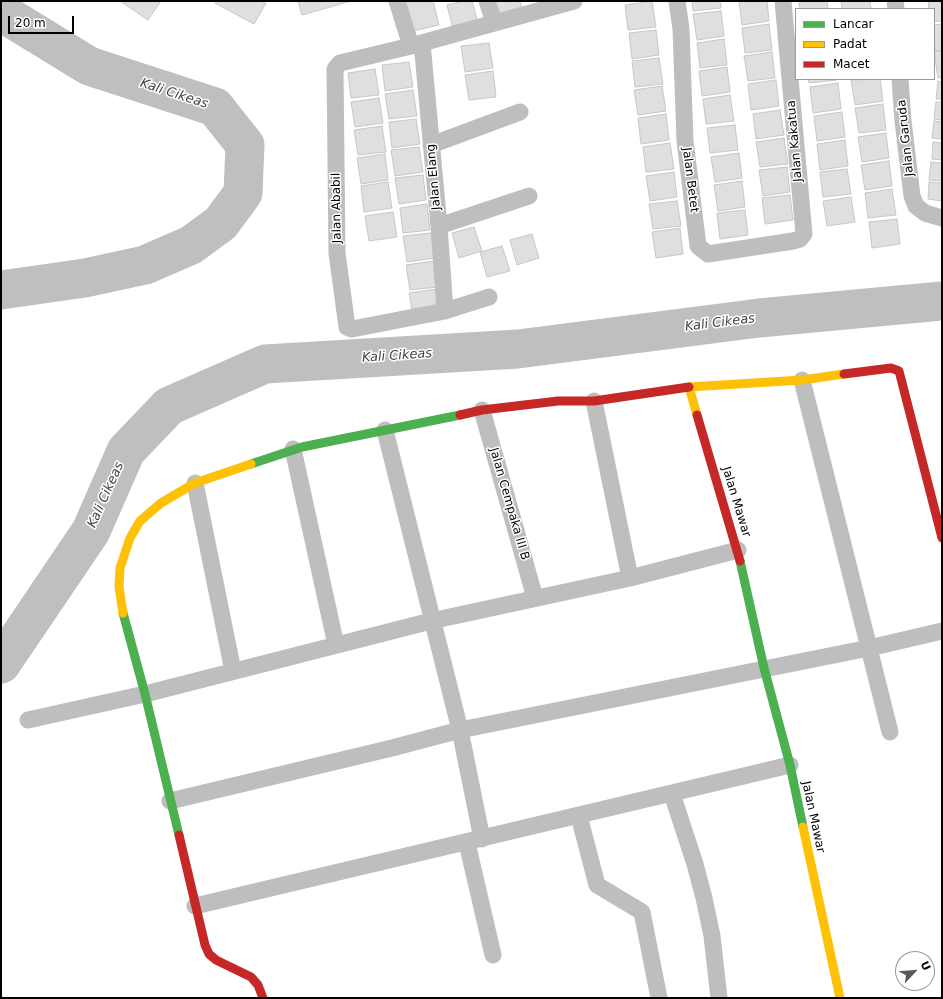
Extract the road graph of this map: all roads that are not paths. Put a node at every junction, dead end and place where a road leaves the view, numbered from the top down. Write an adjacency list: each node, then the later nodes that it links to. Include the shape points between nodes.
1 (397, 1): 7 (street, Jalan Elang)
2 (487, 1): 6 (street)
3 (574, 1): 6 (street)
4 (677, 1): 14 (street, Jalan Betet, via 681,29 686,141 698,246 708,254 793,241 800,239)
5 (783, 1): 14 (street, Jalan Kakatua)
6 (494, 22): 7 (street)
7 (416, 44): 10 (street, Jalan Elang); 16 (street, Jalan Ababil, via 340,63 335,69 337,253 345,320 347,326 352,329)
8 (900, 80): 12 (street, Jalan Garuda, via 912,196 916,206 925,214)
9 (520, 112): 10 (street)
10 (432, 145): 13 (street, Jalan Elang)
11 (529, 196): 13 (street)
12 (942, 218)
13 (439, 226): 16 (street, Jalan Elang)
14 (804, 234)
15 (489, 297): 16 (street)
16 (445, 311)
17 (802, 380): 18 (street); 24 (street, via 891,368 899,371); 31 (street)
18 (689, 388): 19 (street); 25 (street, Jalan Mawar)
19 (594, 401): 20 (street, via 558,401); 26 (street)
20 (482, 410): 21 (street); 27 (street, Jalan Cempaka III B)
21 (385, 430): 22 (street); 28 (street)
22 (293, 449): 23 (street); 30 (street)
23 (195, 483): 33 (street); 34 (street, via 161,504 140,522 130,538 120,568 119,587 123,612)
24 (942, 538)
25 (738, 550): 26 (street); 32 (street, Jalan Mawar)
26 (630, 578): 27 (street)
27 (535, 598): 28 (street)
28 (431, 621): 30 (street); 36 (street)
29 (942, 631): 31 (street)
30 (336, 645): 33 (street)
31 (870, 648): 32 (street); 37 (street)
32 (764, 668): 36 (street); 38 (street, Jalan Mawar)
33 (233, 672): 34 (street)
34 (145, 694): 35 (street); 40 (street)
35 (28, 720)
36 (460, 730): 40 (street); 42 (street)
37 (890, 732)
38 (790, 766): 39 (street); 48 (street, Jalan Mawar)
39 (672, 794): 41 (street); 47 (street, via 704,898 712,936)
40 (170, 801): 43 (street)
41 (579, 816): 42 (street); 46 (street, via 597,885 642,912)
42 (474, 841): 43 (street); 44 (street)
43 (195, 906): 45 (street, via 209,954 251,977 258,985)
44 (493, 956)
45 (263, 998)
46 (659, 998)
47 (719, 998)
48 (840, 998)

